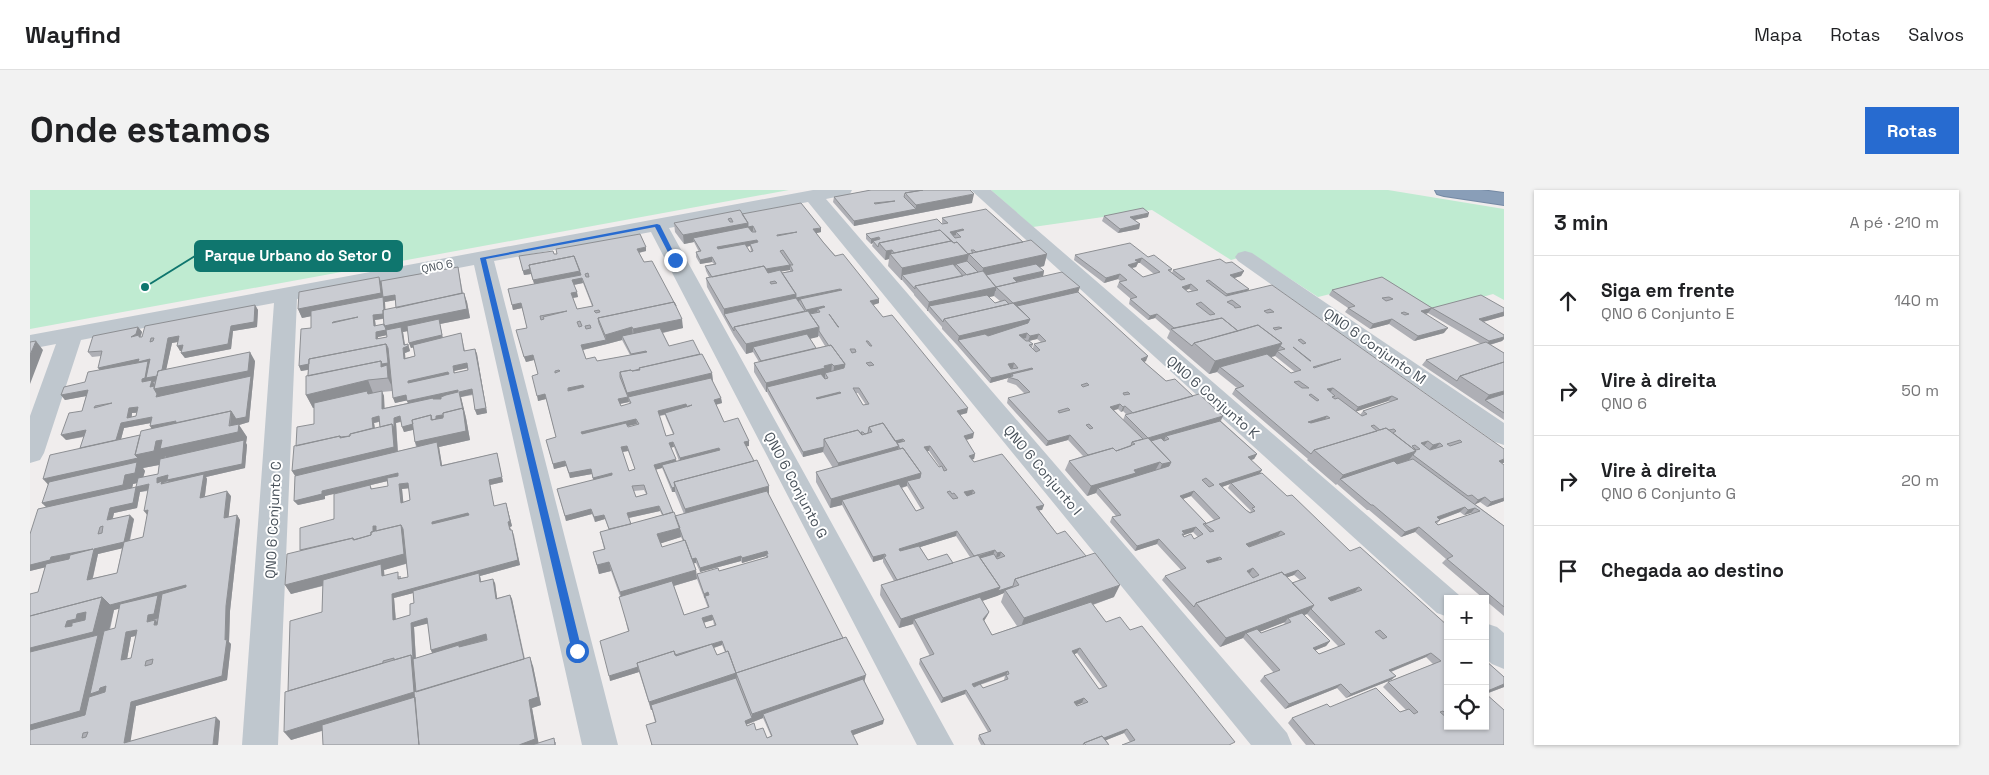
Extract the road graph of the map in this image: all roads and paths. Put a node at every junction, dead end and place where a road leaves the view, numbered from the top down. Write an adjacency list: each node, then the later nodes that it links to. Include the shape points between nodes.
1 (843, 190): 5 (street, QNO 6)
2 (980, 190): 14 (street, QNO 6 Conjunto K)
3 (1444, 190): 4 (highway)
4 (1489, 195)
5 (813, 196): 6 (street, QNO 6); 20 (street, QNO 6 Conjunto I)
6 (657, 225): 8 (street, QNO 6); 19 (street, QNO 6 Conjunto G)
7 (1245, 257): 12 (street, QNO 6 Conjunto M)
8 (483, 258): 9 (street, QNO 6); 18 (street)
9 (286, 295): 10 (street, QNO 6); 17 (street, QNO 6 Conjunto C)
10 (71, 334): 11 (street, QNO 6); 13 (street)
11 (30, 342)
12 (1504, 436)
13 (30, 453)
14 (1444, 600)
15 (1488, 640): 16 (street)
16 (1504, 654)
17 (260, 745)
18 (600, 745)
19 (936, 745)
20 (1274, 745)

